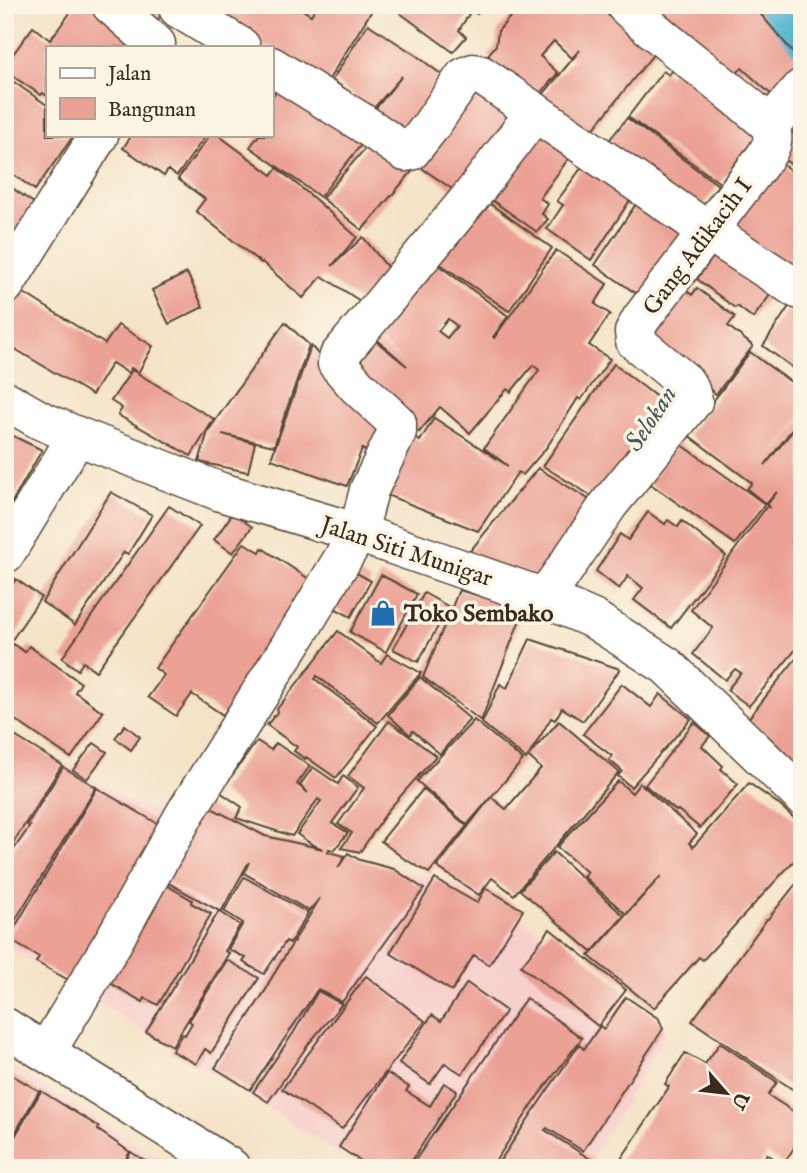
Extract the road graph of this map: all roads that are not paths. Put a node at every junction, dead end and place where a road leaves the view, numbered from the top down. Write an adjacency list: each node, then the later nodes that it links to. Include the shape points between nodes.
1 (111, 5): 4 (street)
2 (625, 5): 8 (street, via 725,87)
3 (182, 10): 4 (street); 5 (street)
4 (155, 46)
5 (239, 46)
6 (273, 67): 7 (street, via 404,152 411,151 464,77 473,72)
7 (535, 112): 10 (street); 15 (street, via 339,356 337,363 397,423 397,432 369,489)
8 (778, 122): 10 (street, Gang Adikacih I)
9 (98, 136): 11 (street)
10 (708, 231): 12 (street); 17 (street, Gang Adikacih I, via 634,332 635,341 685,382 693,401 609,504)
11 (5, 285)
12 (797, 289)
13 (5, 400): 14 (street, Jalan Siti Munigar)
14 (77, 436): 15 (street, Jalan Siti Munigar, via 221,492); 16 (street)
15 (358, 533): 17 (street, Jalan Siti Munigar); 20 (street, via 186,812)
16 (5, 554)
17 (552, 600): 18 (street, Jalan Siti Munigar, via 595,620 667,666)
18 (802, 796)
19 (5, 1027): 20 (street)
20 (46, 1052): 21 (street)
21 (232, 1168)

